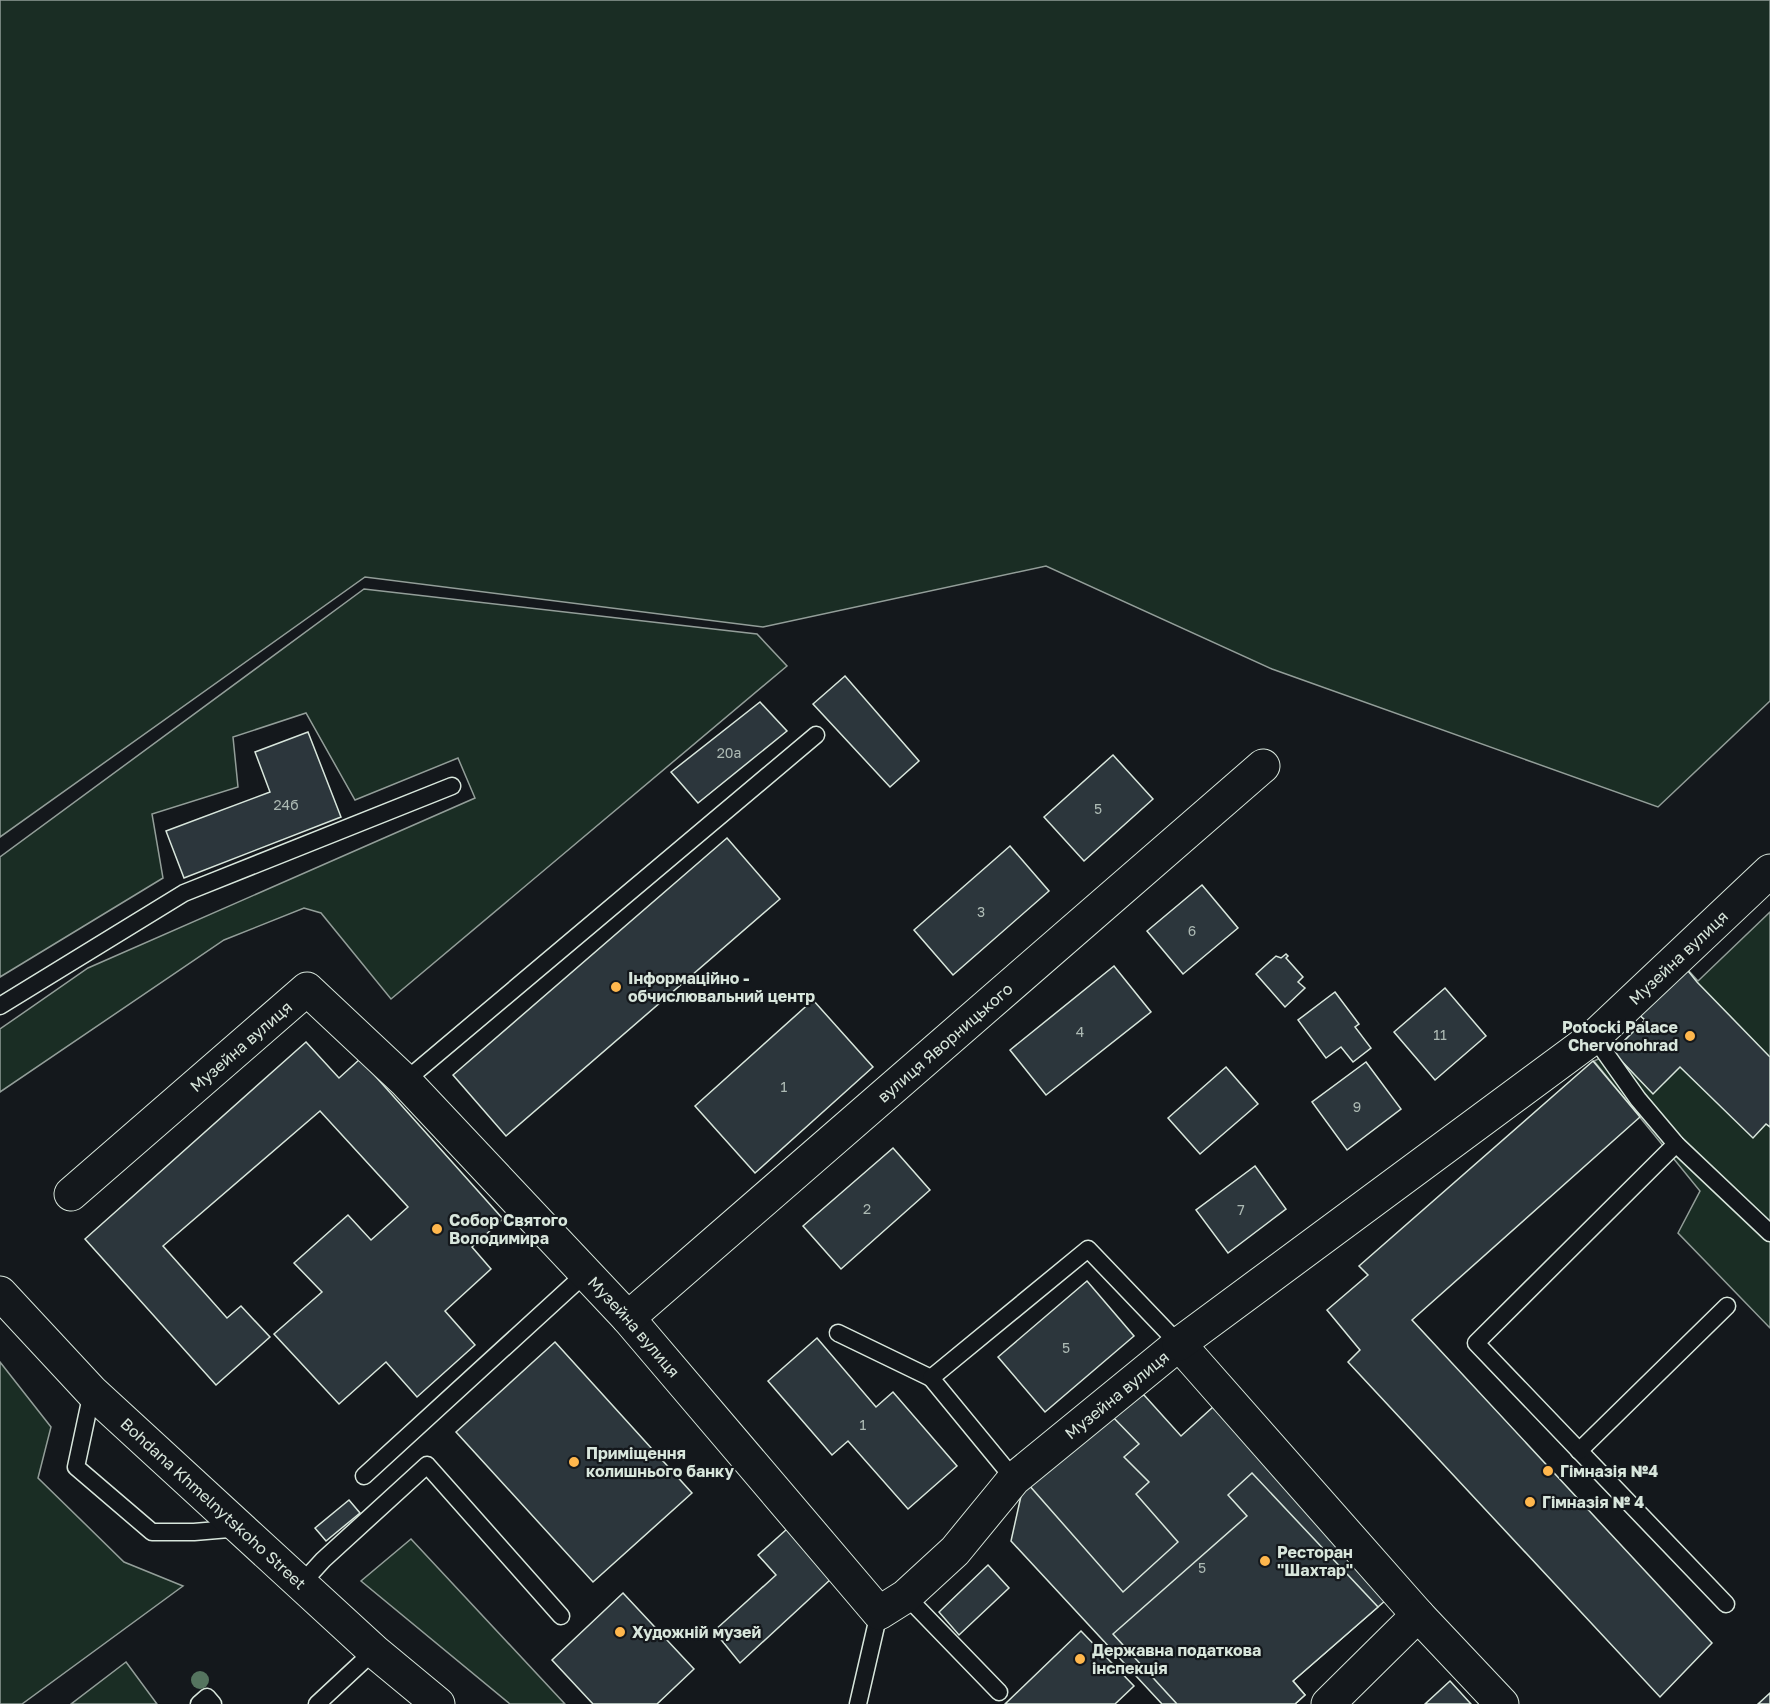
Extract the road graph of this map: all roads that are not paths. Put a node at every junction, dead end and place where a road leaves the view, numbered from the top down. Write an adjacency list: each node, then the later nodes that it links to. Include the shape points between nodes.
1 (816, 735): 7 (lane)
2 (1263, 766): 14 (street, вулиця Яворницького)
3 (452, 786): 5 (lane, via 184,894)
4 (1770, 871): 6 (street, Музейна вулиця)
5 (0, 1006)
6 (1594, 1037): 8 (lane); 16 (street, Музейна вулиця)
7 (405, 1081): 9 (street, Музейна вулиця, via 307,989); 11 (street, Музейна вулиця)
8 (1676, 1144): 10 (lane); 19 (lane, via 1476,1343)
9 (71, 1194)
10 (1770, 1233)
11 (586, 1273): 14 (street, Музейна вулиця); 20 (lane)
12 (0, 1292): 18 (street, Bohdana Khmelnytskoho Street)
13 (1727, 1306): 19 (lane)
14 (628, 1318): 26 (street, Музейна вулиця)
15 (838, 1333): 17 (lane)
16 (1179, 1344): 17 (lane, via 1088,1249); 21 (street, Музейна вулиця); 27 (street, Музейна вулиця)
17 (931, 1378): 21 (lane)
18 (92, 1392): 22 (street, Bohdana Khmelnytskoho Street); 22 (lane, via 76,1467 152,1532)
19 (1579, 1451): 25 (lane)
20 (364, 1476)
21 (1014, 1479): 24 (street, Музейна вулиця, via 955,1551)
22 (242, 1528): 23 (street, Bohdana Khmelnytskoho Street)
23 (302, 1583): 28 (lane, via 427,1465); 29 (street, Bohdana Khmelnytskoho Street)
24 (906, 1596): 26 (street, Музейна вулиця); 30 (lane)
25 (1726, 1604)
26 (879, 1613): 35 (lane)
27 (1418, 1615): 36 (street); 37 (street, Музейна вулиця)
28 (561, 1616)
29 (374, 1651): 33 (lane); 34 (street, Bohdana Khmelnytskoho Street)
30 (999, 1692)
31 (199, 1704): 32 (lane, via 207,1697)
32 (213, 1704)
33 (316, 1704)
34 (438, 1704)
35 (858, 1704)
36 (1328, 1704)
37 (1502, 1704)

